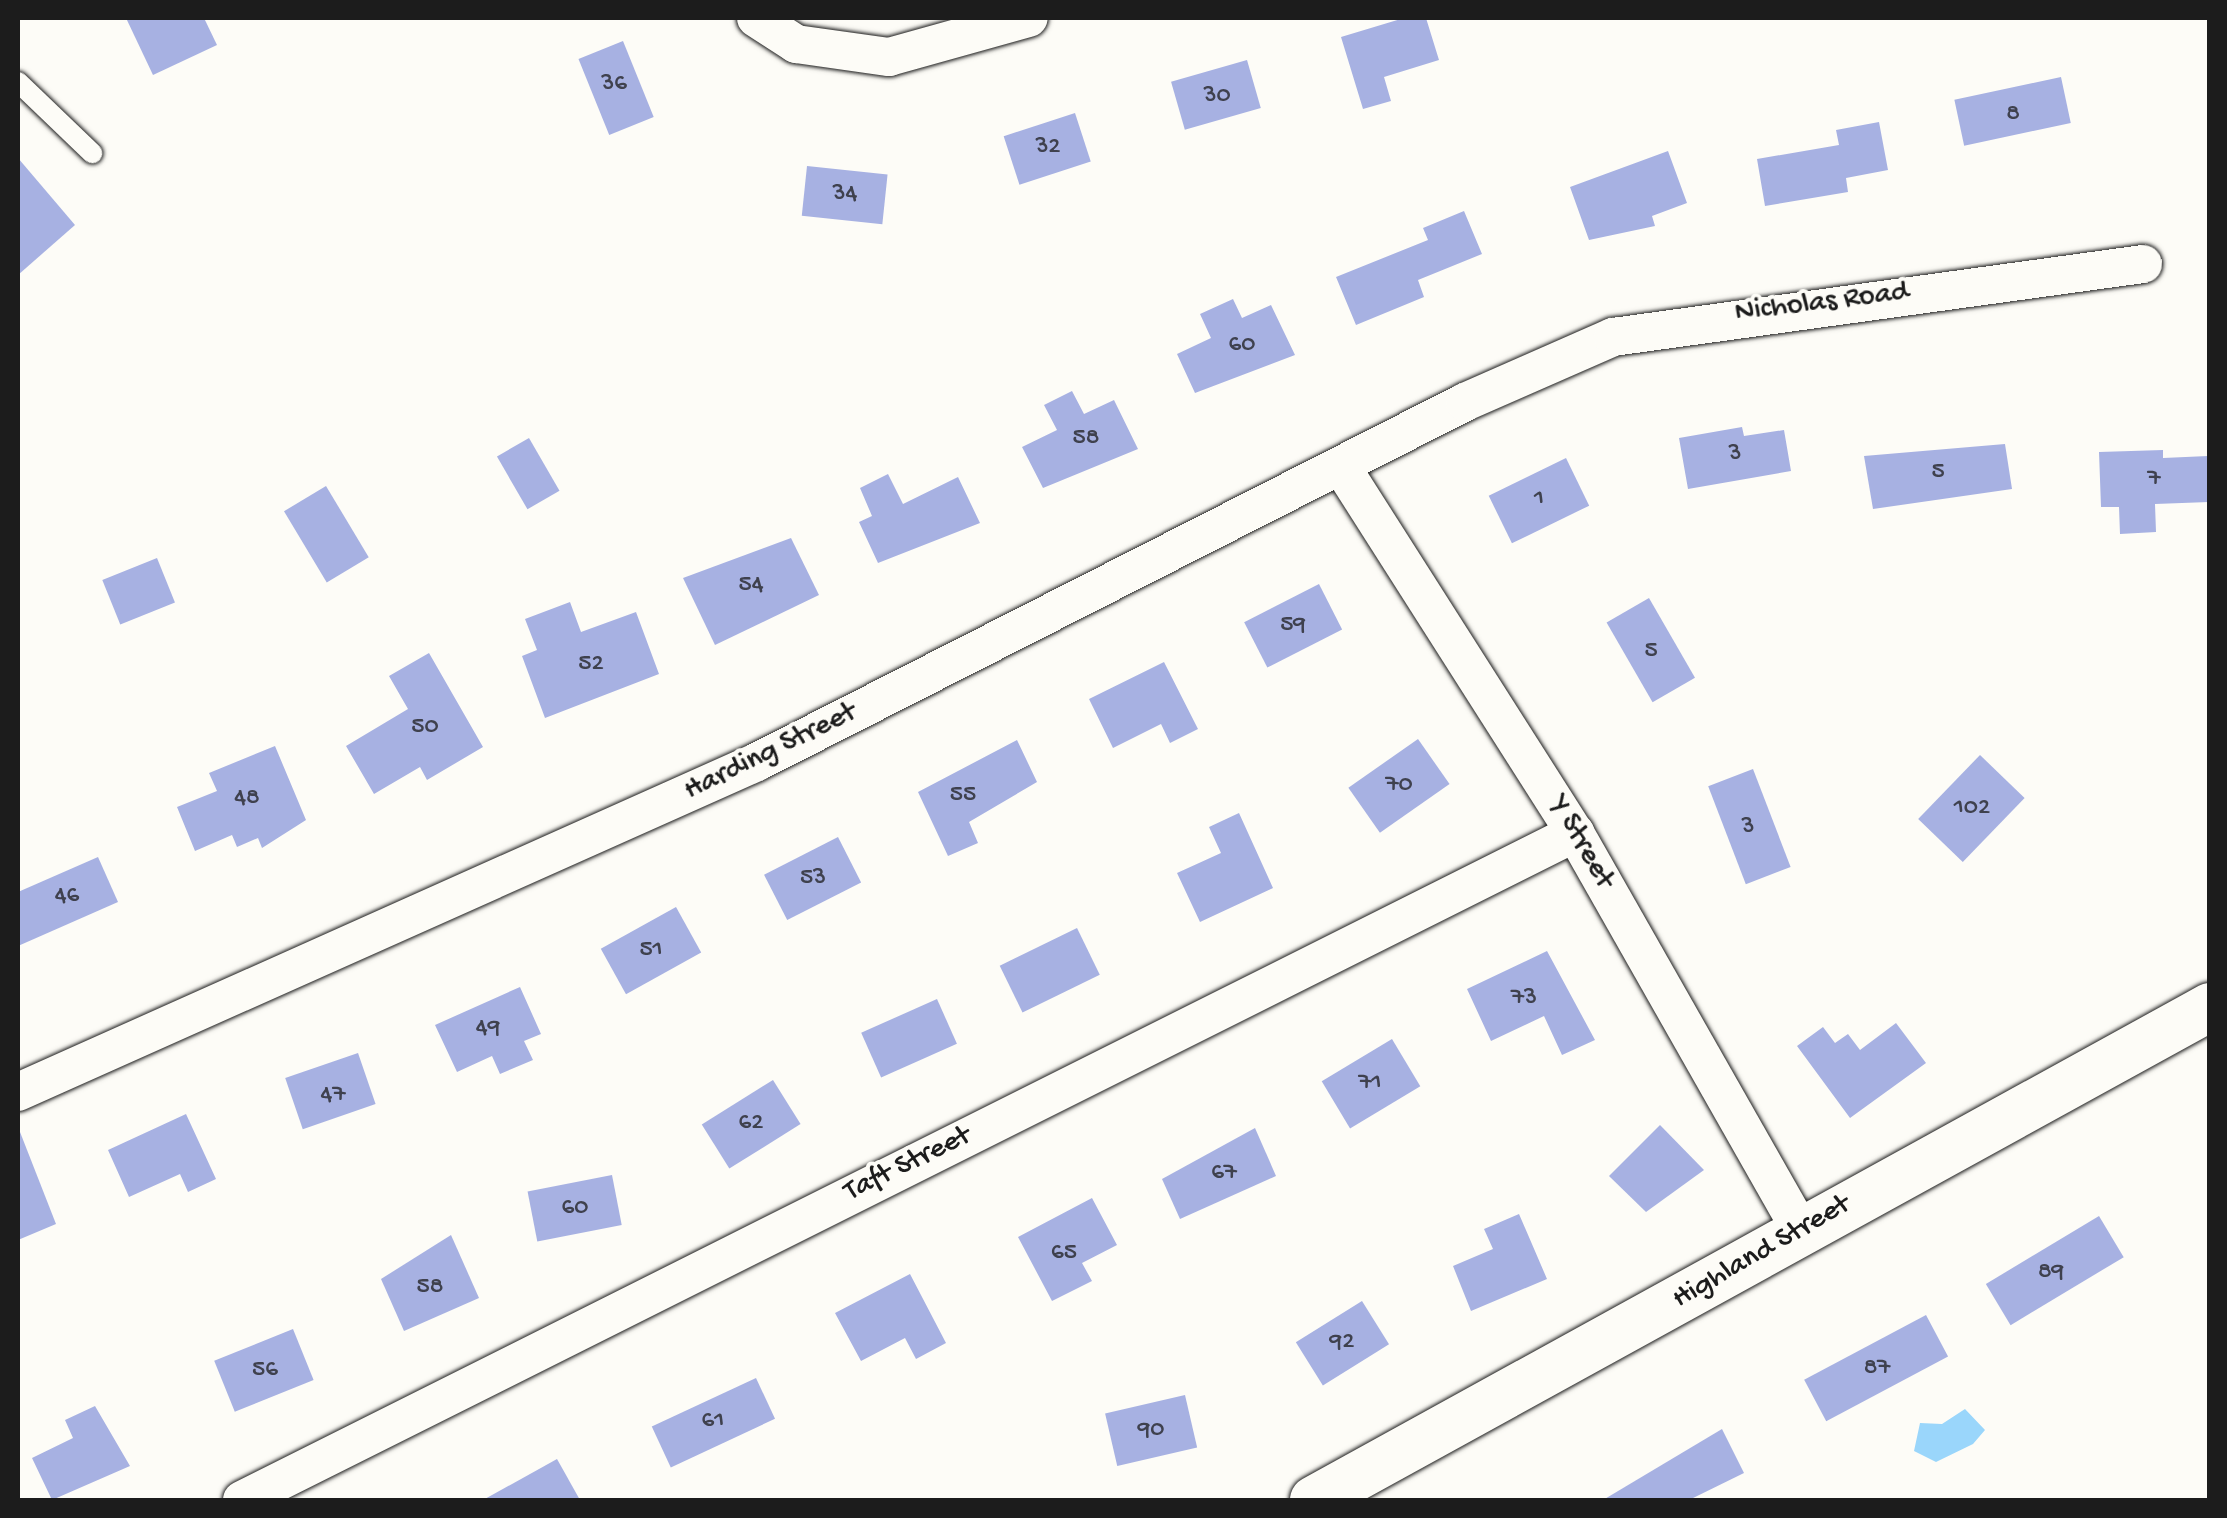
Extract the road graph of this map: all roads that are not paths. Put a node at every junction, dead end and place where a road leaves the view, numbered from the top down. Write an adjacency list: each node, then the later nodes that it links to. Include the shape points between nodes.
1 (756, 18): 2 (street, via 796,44 889,57)
2 (1030, 18)
3 (18, 82): 4 (lane)
4 (92, 153)
5 (2143, 264): 6 (street, Nicholas Road, via 1711,317 1613,337)
6 (1510, 382): 7 (street, Harding Street)
7 (1340, 466): 8 (street, Y Street); 10 (street, Harding Street, via 757,762)
8 (1576, 833): 11 (street, Y Street); 12 (street, Taft Street)
9 (2210, 1006): 11 (street, Highland Street)
10 (18, 1092)
11 (1801, 1231): 13 (street, Highland Street)
12 (242, 1500)
13 (1314, 1500)

